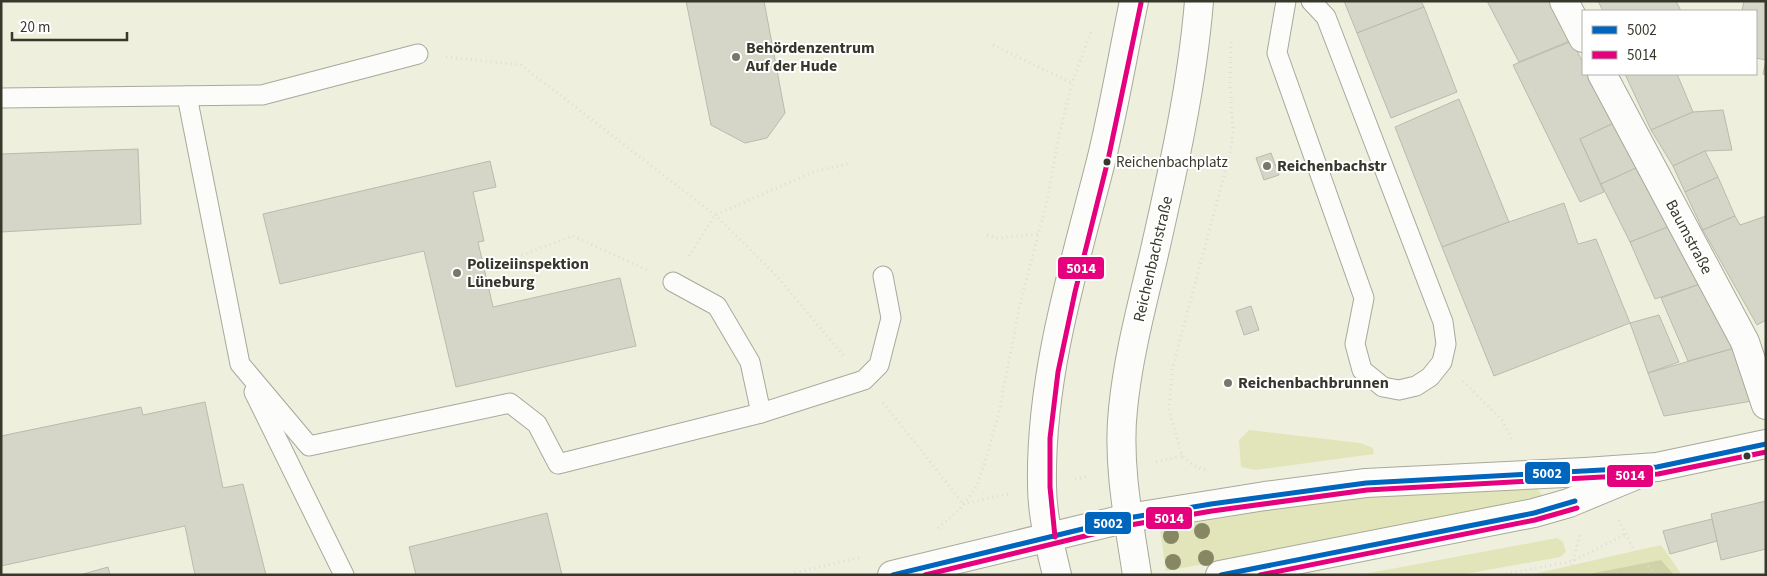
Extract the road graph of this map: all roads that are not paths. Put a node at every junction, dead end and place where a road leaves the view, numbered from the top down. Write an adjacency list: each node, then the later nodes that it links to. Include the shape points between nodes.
1 (1134, 1): 19 (street, via 1051,372 1042,438 1042,487)
2 (1199, 1): 18 (street, Reichenbachstraße, via 1196,48 1179,143 1132,348 1123,411 1123,469)
3 (1286, 1): 4 (lane, via 1277,53 1364,298 1355,344 1362,370 1383,387 1399,390 1416,386 1430,377 1442,362 1446,344 1442,322 1326,18)
4 (1311, 1)
5 (1564, 1): 6 (street)
6 (1582, 36)
7 (418, 54): 9 (lane, via 262,95)
8 (1603, 75): 14 (street, Baumstraße, via 1745,342)
9 (187, 96): 10 (lane); 13 (lane)
10 (1, 98)
11 (883, 276): 15 (lane, via 891,318 879,365 864,380)
12 (673, 282): 15 (lane, via 717,306 750,362)
13 (240, 364): 15 (lane, via 309,446 510,403 537,424 558,464); 20 (lane)
14 (1766, 405)
15 (761, 413)
16 (1766, 444): 17 (street)
17 (1657, 466): 18 (street, via 1366,484 1256,497); 24 (street, via 1569,503 1534,513)
18 (1128, 518): 19 (street); 23 (street, Reichenbachstraße)
19 (1048, 538): 21 (street); 22 (street)
20 (344, 575)
21 (892, 575)
22 (1057, 575)
23 (1137, 575)
24 (1220, 575)

